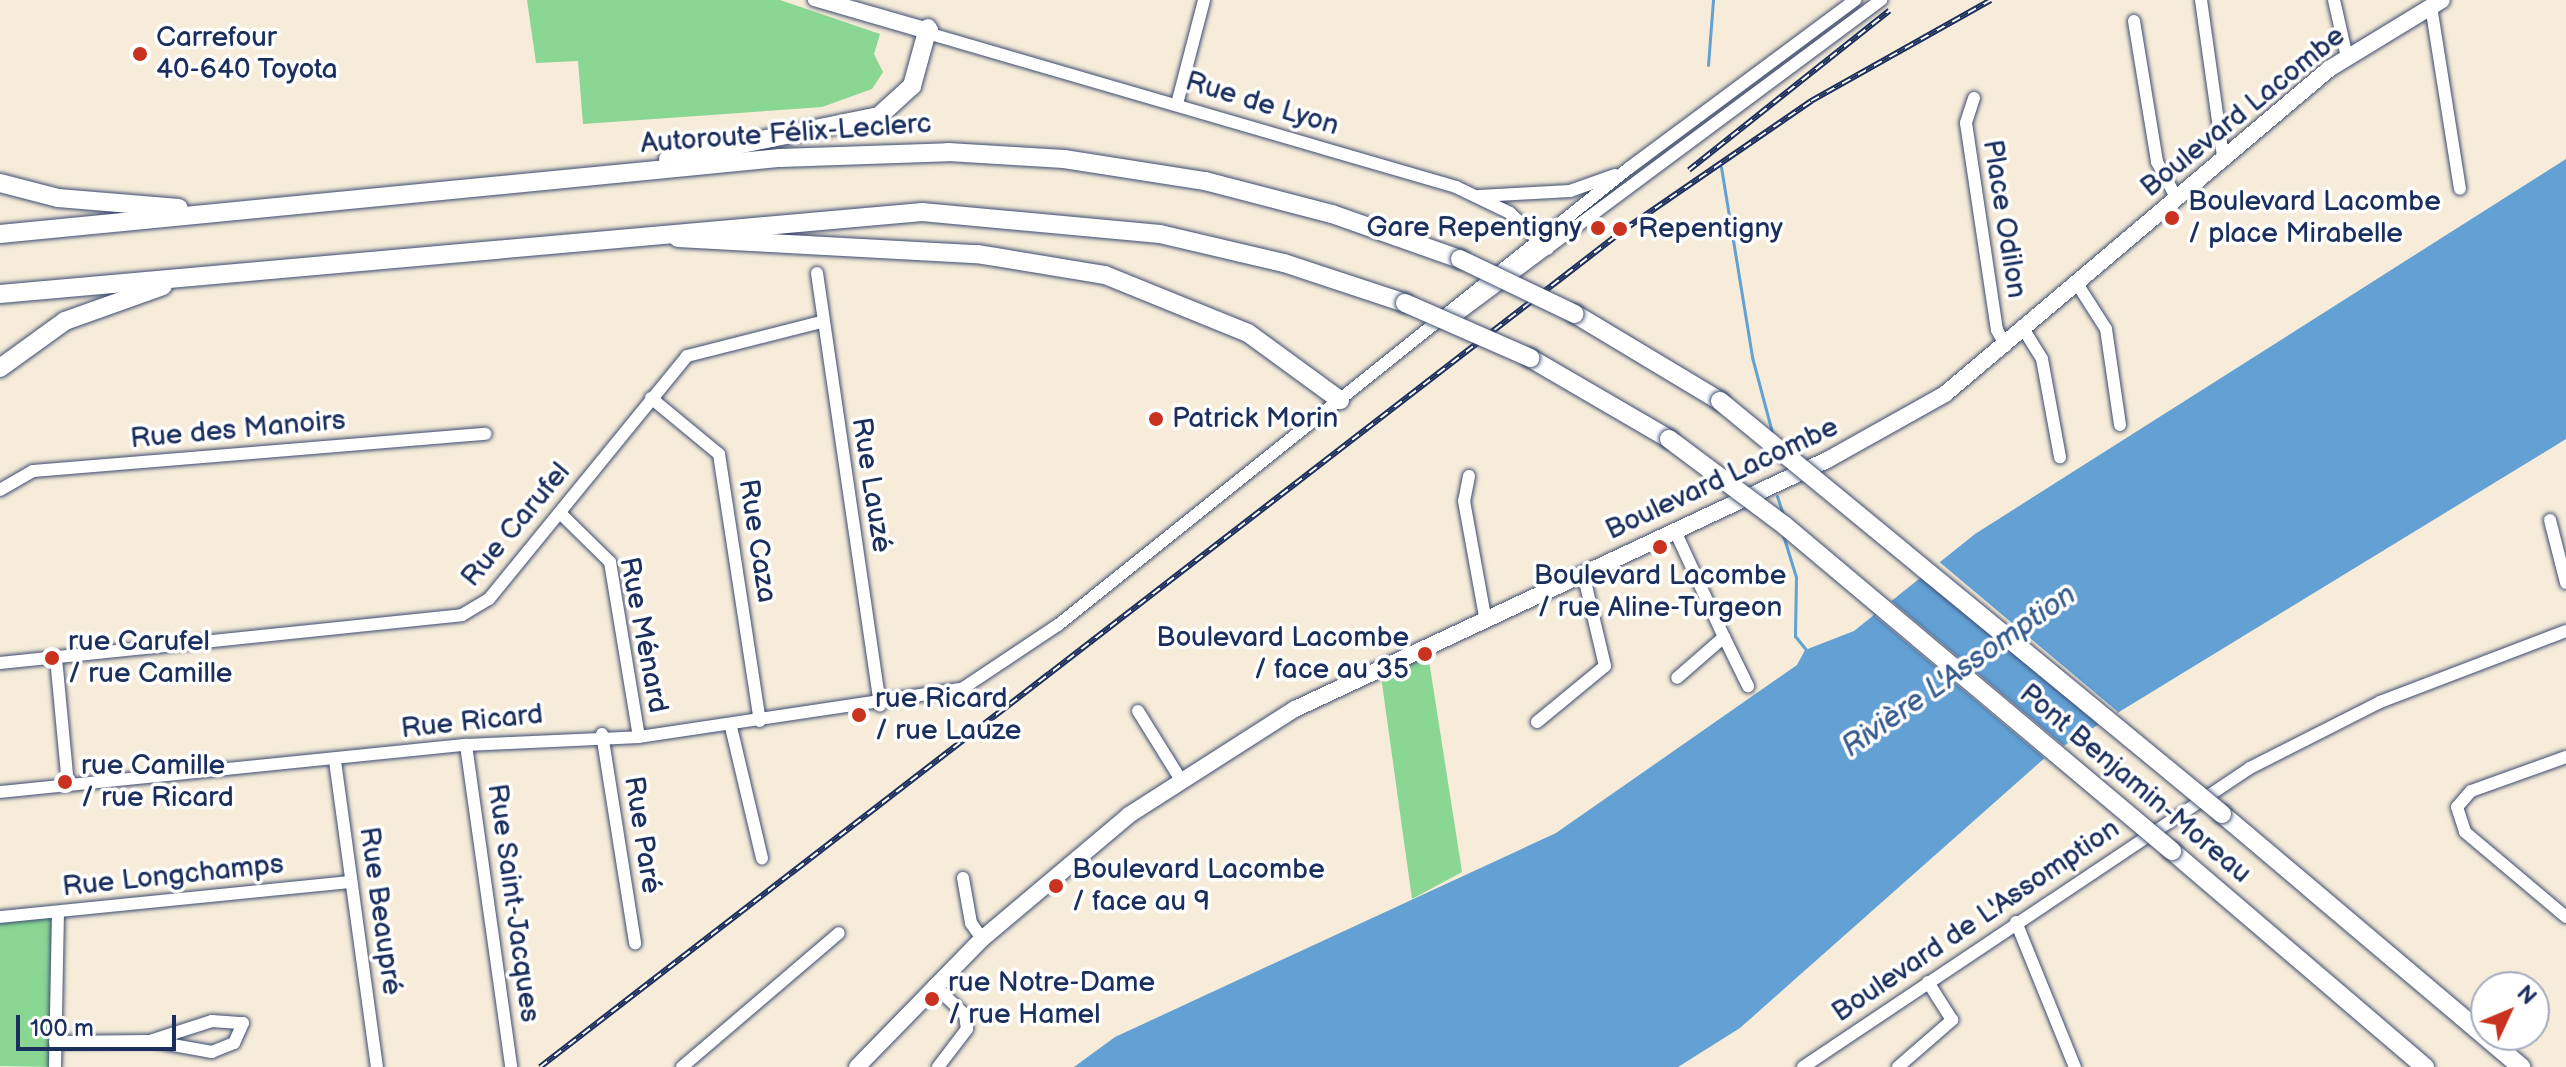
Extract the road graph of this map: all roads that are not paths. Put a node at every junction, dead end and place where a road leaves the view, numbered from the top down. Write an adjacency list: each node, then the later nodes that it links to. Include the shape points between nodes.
1 (814, 0): 10 (street, Rue de Lyon)
2 (826, 0): 10 (street, Rue de Lyon)
3 (1204, 0): 13 (street)
4 (1855, 0): 15 (street)
5 (1881, 0): 24 (street)
6 (2201, 0): 14 (street)
7 (2334, 0): 11 (street)
8 (2436, 3): 11 (main road, Boulevard Lacombe); 18 (street)
9 (2134, 21): 20 (street, via 2157,162)
10 (933, 33): 13 (street, Rue de Lyon); 16 (highway, via 907,93 870,120)
11 (2347, 57): 14 (main road, Boulevard Lacombe)
12 (1974, 98): 31 (street, Place Odilon, via 1966,123 1997,330)
13 (1177, 104): 19 (street, Rue de Lyon)
14 (2223, 156): 20 (main road, Boulevard Lacombe)
15 (1629, 168): 19 (street, via 1570,191); 24 (street)
16 (581, 177): 21 (highway, Autoroute Félix-Leclerc); 35 (highway, Autoroute Félix-Leclerc, bridge, via 848,153 1052,158 1266,195 1460,259 1575,314)
17 (0, 183): 21 (highway, via 58,198)
18 (2460, 189)
19 (1479, 196): 24 (street, Rue de Lyon)
20 (2177, 199): 27 (main road, Boulevard Lacombe)
21 (228, 212): 22 (highway, Autoroute Félix-Leclerc)
22 (0, 234)
23 (619, 234): 26 (highway); 34 (highway, via 947,252 1073,267 1216,317 1289,358); 78 (highway, Pont Benjamin-Moreau, bridge, via 867,213 1032,217 1224,248 1405,303 1530,358 1669,439 1784,525)
24 (1544, 245): 34 (street, Rue Ricard)
25 (817, 273): 29 (street, Rue Lauzé)
26 (201, 275): 28 (highway); 32 (highway, via 74,316)
27 (2076, 282): 30 (main road, Boulevard Lacombe); 36 (street, via 2106,329)
28 (0, 294)
29 (821, 322): 33 (street, Rue Carufel, via 687,356); 53 (street, Rue Lauzé)
30 (2024, 330): 31 (main road, Boulevard Lacombe); 38 (street, via 2042,359)
31 (2006, 346): 43 (main road, Boulevard Lacombe, via 1952,389 1875,435)
32 (0, 368)
33 (651, 398): 41 (street, Rue Carufel); 55 (street, Rue Caza, via 719,454)
34 (1340, 400): 53 (street, Rue Ricard, via 1012,660 947,694)
35 (1720, 401): 92 (highway, Pont Benjamin-Moreau, bridge)
36 (2120, 425)
37 (485, 434): 40 (street, Rue des Manoirs, via 33,471)
38 (2060, 457)
39 (1469, 476): 46 (street, via 1464,501)
40 (0, 490)
41 (560, 513): 49 (street, Rue Carufel, via 489,599 462,615); 59 (street, Rue Ménard, via 610,562)
42 (2550, 520): 45 (street)
43 (1675, 531): 44 (main road, Boulevard Lacombe); 48 (street)
44 (1583, 573): 46 (main road, Boulevard Lacombe); 56 (street, via 1605,666)
45 (2566, 583)
46 (1485, 617): 63 (main road, Boulevard Lacombe, via 1295,709)
47 (2566, 631): 72 (street, Boulevard de L'Assomption, via 2408,690 2289,747)
48 (1724, 637): 51 (street); 52 (street)
49 (56, 658): 50 (street, Rue Carufel); 64 (street)
50 (0, 663)
51 (1677, 678)
52 (1748, 686)
53 (880, 705): 55 (street, Rue Ricard)
54 (1138, 711): 63 (street)
55 (760, 721): 57 (street, Rue Ricard)
56 (1537, 722)
57 (731, 727): 59 (street, Rue Ricard); 66 (street)
58 (602, 734): 59 (street, Rue Ricard); 60 (street, Rue Ricard); 75 (street, Rue Paré)
59 (639, 737)
60 (466, 745): 62 (street, Rue Ricard); 84 (street, Rue Saint-Jacques)
61 (2566, 757): 71 (street, via 2471,791 2457,807 2465,832)
62 (335, 761): 64 (street, Rue Ricard); 68 (street, Rue Beaupré)
63 (1181, 780): 74 (main road, Boulevard Lacombe, via 1088,845)
64 (68, 785): 65 (street, Rue Ricard)
65 (0, 792)
66 (762, 858)
67 (963, 878): 74 (street, via 971,923)
68 (351, 882): 69 (street, Rue Longchamps); 83 (street, Rue Beaupré)
69 (58, 912): 70 (street, Rue Longchamps); 80 (street)
70 (0, 917)
71 (2566, 917)
72 (2016, 922): 76 (street, Boulevard de L'Assomption); 89 (street)
73 (839, 933): 85 (street)
74 (982, 939): 77 (main road, Boulevard Lacombe)
75 (635, 943)
76 (1928, 982): 81 (street, Boulevard de L'Assomption); 88 (street, via 1952,1020)
77 (934, 985): 86 (main road, Boulevard Lacombe); 87 (street, via 965,1015 967,1029)
78 (2374, 1025): 90 (highway); 91 (highway)
79 (150, 1041): 79 (street, via 212,1052 234,1043 243,1023 212,1021); 80 (street)
80 (55, 1042): 82 (street)
81 (1808, 1066)
82 (55, 1067)
83 (377, 1067)
84 (511, 1067)
85 (682, 1067)
86 (857, 1067)
87 (938, 1067)
88 (1898, 1067)
89 (2075, 1067)
90 (2418, 1067)
91 (2425, 1067)
92 (2524, 1067)

